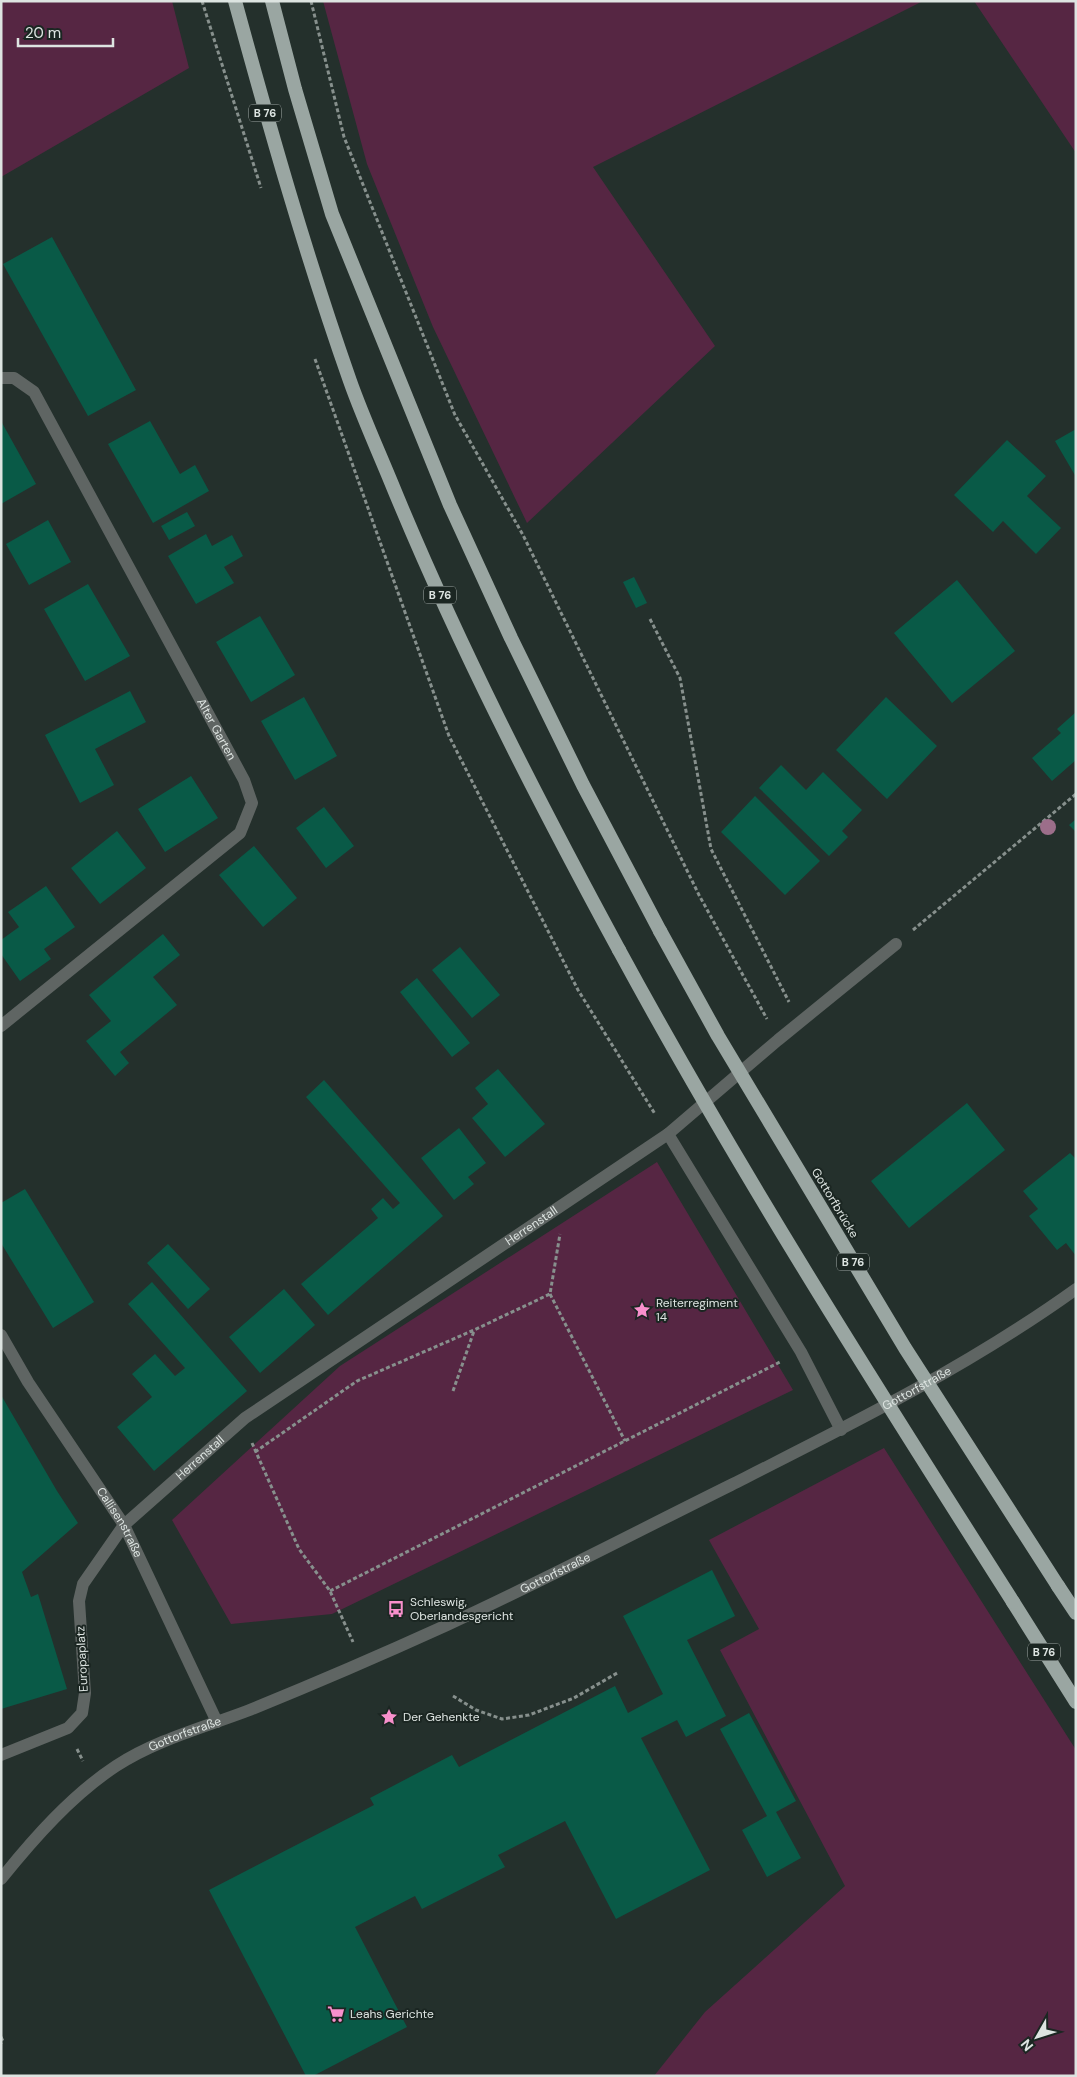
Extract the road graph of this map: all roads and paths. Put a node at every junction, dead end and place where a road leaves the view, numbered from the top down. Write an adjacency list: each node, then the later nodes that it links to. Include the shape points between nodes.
1 (235, 1): 29 (highway, B 76, bridge, via 298,224 351,383 408,525 541,806 676,1055 850,1345)
2 (272, 1): 25 (highway, Gottorfbrücke / B 76, bridge, via 332,214 450,505 549,716 718,1036 905,1348)
3 (311, 1): 10 (path, via 344,137 456,416 523,535 699,895)
4 (1, 378): 9 (street, Alter Garten, via 14,378 34,392 244,780 252,803 240,833)
5 (650, 619): 8 (path, via 680,678 712,849)
6 (1076, 794): 7 (path)
7 (896, 944): 8 (street, Herrenstall)
8 (799, 1022): 10 (street, Herrenstall)
9 (1, 1026)
10 (778, 1040): 11 (street, Herrenstall)
11 (668, 1134): 12 (street, Herrenstall); 17 (street)
12 (566, 1201): 14 (path); 19 (street, Herrenstall)
13 (1076, 1289): 20 (street, Gottorfstraße, via 1043,1312)
14 (550, 1294): 15 (path); 21 (path)
15 (474, 1330): 18 (path); 22 (path, via 357,1380)
16 (1, 1335): 23 (street, Callisenstraße, via 28,1382)
17 (801, 1352): 20 (street); 21 (path)
18 (454, 1391)
19 (244, 1418): 22 (path); 23 (street, Herrenstall)
20 (841, 1430): 26 (street, Gottorfstraße, via 502,1599)
21 (625, 1441): 24 (path)
22 (255, 1452): 24 (path, via 299,1549)
23 (124, 1525): 30 (street, Callisenstraße); 31 (street, Europaplatz, via 83,1584 79,1601 85,1693 82,1713)
24 (330, 1591): 26 (path)
25 (1076, 1613)
26 (362, 1663): 30 (street, Gottorfstraße)
27 (619, 1672): 28 (path, via 574,1698 529,1715 502,1719 476,1710)
28 (453, 1696)
29 (1076, 1702)
30 (217, 1722): 33 (street, Gottorfstraße, via 141,1752)
31 (68, 1728): 32 (street); 33 (path)
32 (1, 1755)
33 (93, 1784): 34 (street, Gottorfstraße, via 33,1841)
34 (1, 1879)
35 (1, 2037): 36 (path)
36 (1, 2043)

